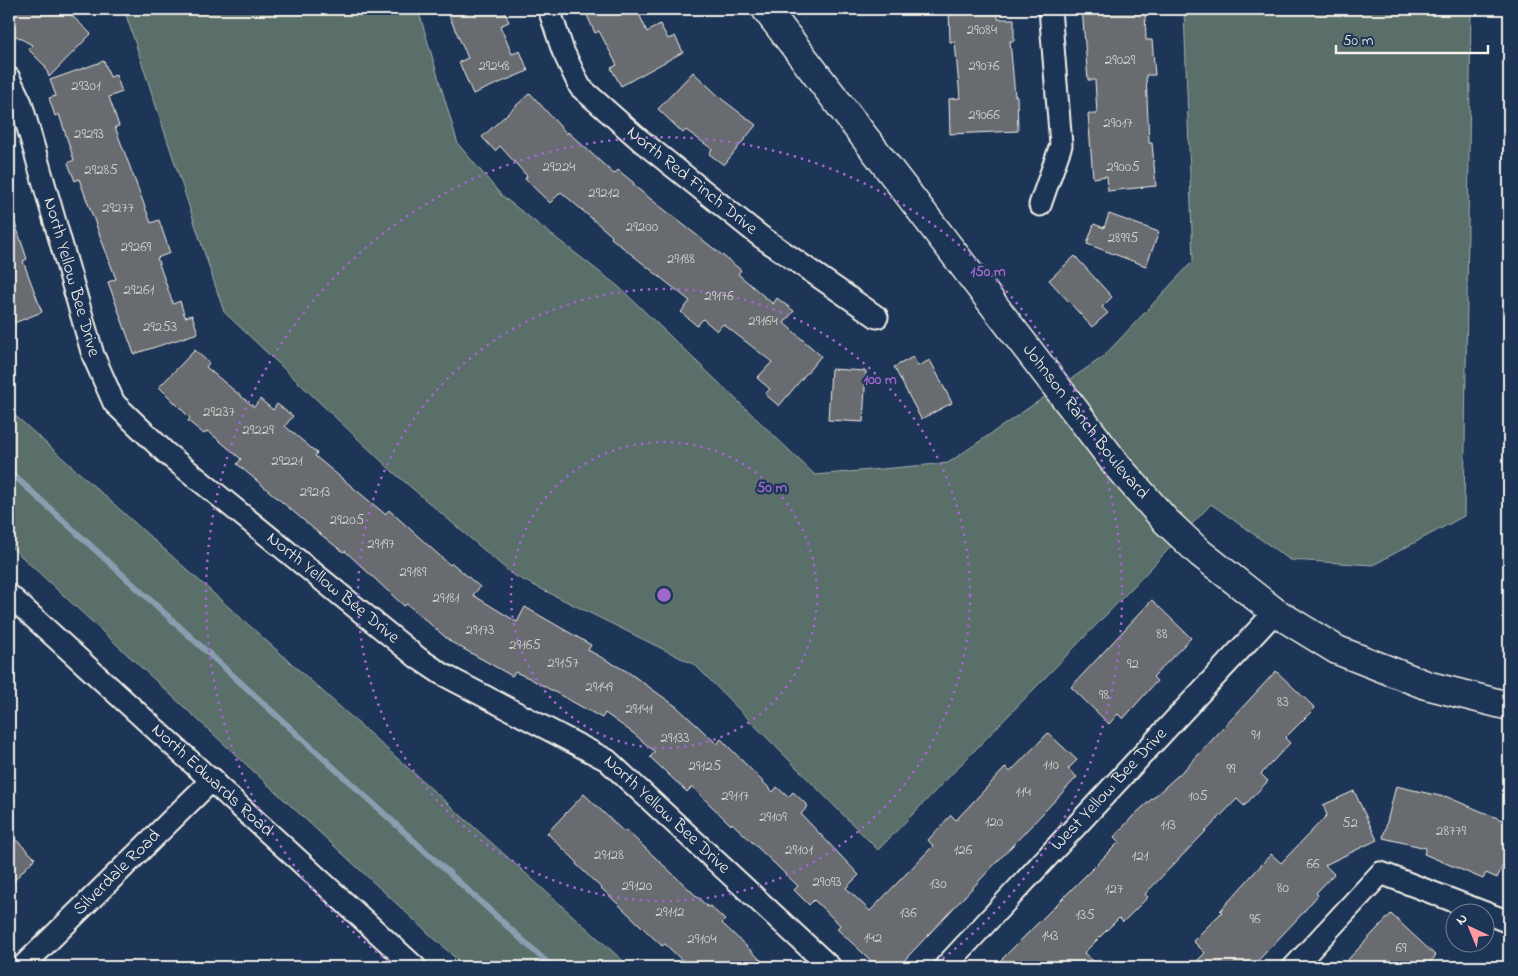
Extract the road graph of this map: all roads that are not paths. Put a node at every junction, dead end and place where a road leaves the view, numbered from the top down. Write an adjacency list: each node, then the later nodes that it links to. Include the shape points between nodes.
1 (549, 9): 6 (street, North Red Finch Drive, via 563,51 580,87 640,140 760,236)
2 (766, 9): 8 (street, Johnson Ranch Boulevard, via 1119,468 1166,521 1200,553)
3 (1050, 9): 5 (street, via 1061,145)
4 (9, 78): 14 (street, North Yellow Bee Drive, via 20,103 93,355 114,403 166,453 418,658 442,674 607,760)
5 (1040, 205)
6 (877, 317)
7 (9, 594): 10 (street, North Edwards Road)
8 (1275, 612): 9 (street, Johnson Ranch Boulevard, via 1346,653 1426,685); 15 (street, West Yellow Bee Drive)
9 (1509, 706)
10 (213, 779): 12 (street, Silverdale Road); 13 (street, North Edwards Road)
11 (1509, 922): 16 (street, via 1381,873)
12 (22, 967)
13 (415, 967)
14 (830, 967)
15 (945, 967)
16 (1294, 967)

